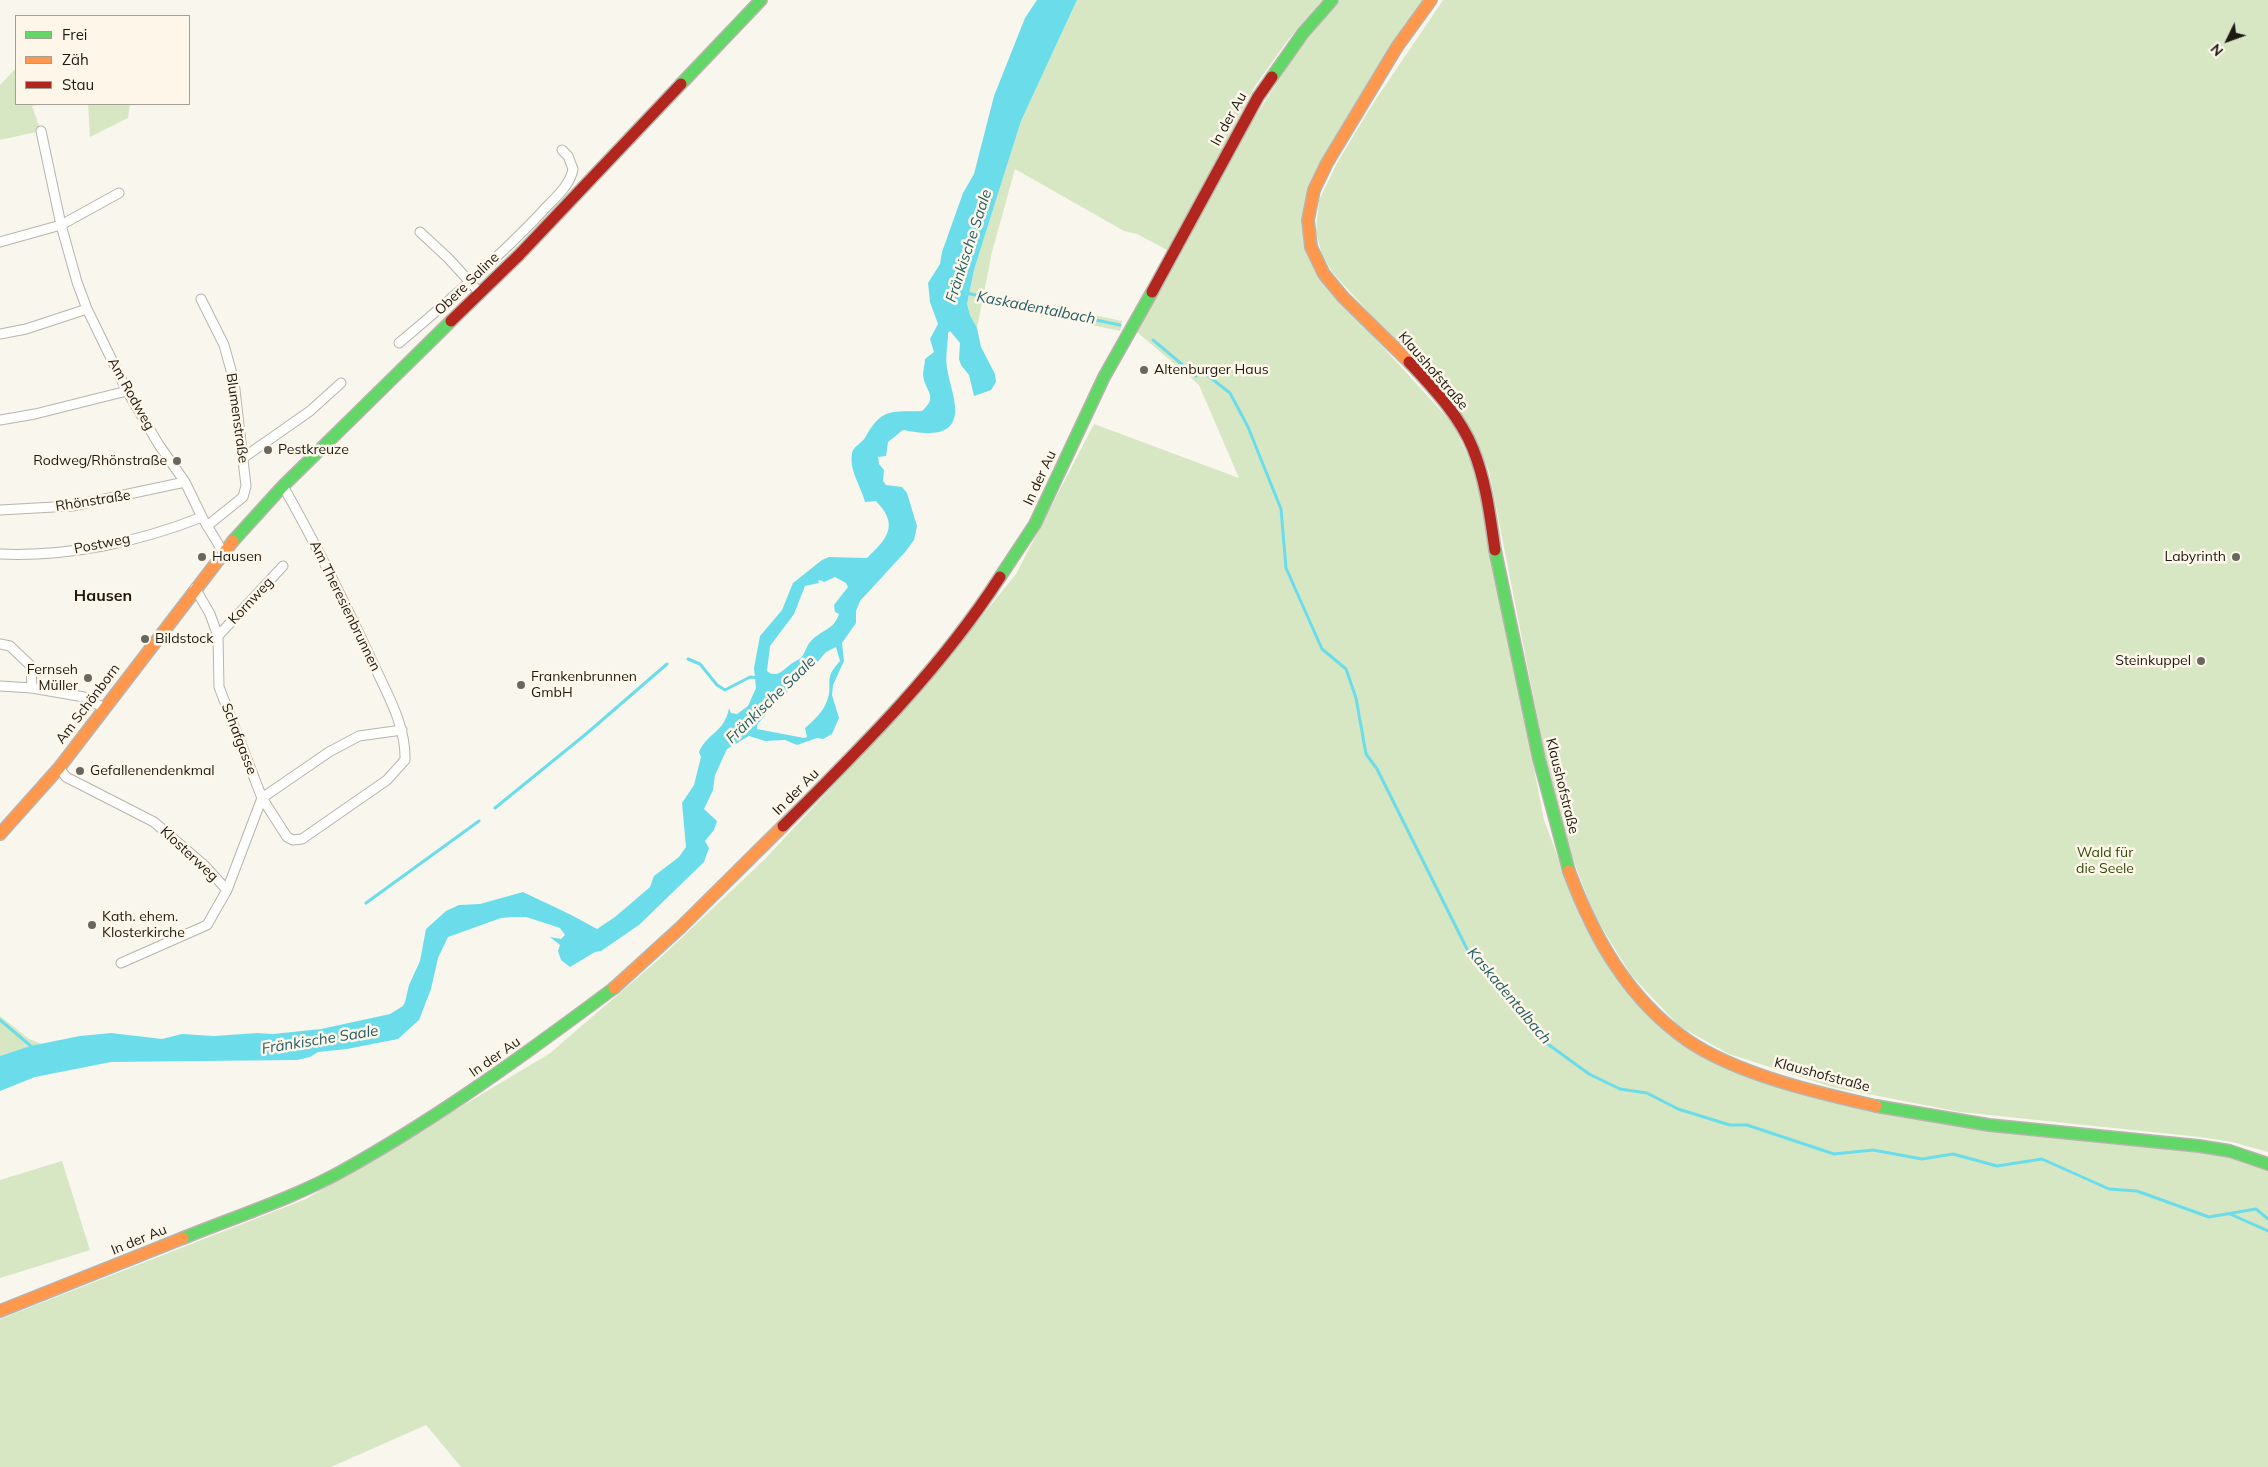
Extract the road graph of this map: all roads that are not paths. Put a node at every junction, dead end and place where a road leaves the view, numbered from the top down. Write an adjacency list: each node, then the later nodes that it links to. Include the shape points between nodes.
1 (760, 0): 11 (main road, Obere Saline)
2 (1332, 0): 41 (main road, In der Au, via 1303,33 1258,97 1104,377 1035,524 977,613 932,669 842,767 680,928 620,984 502,1071 343,1171 297,1193)
3 (1431, 0): 40 (main road, Klaushofstraße, via 1364,100 1330,158 1311,198 1309,239 1315,260 1326,278 1449,409 1472,445 1488,505 1519,674 1562,848 1575,892 1587,918 1624,978 1675,1031 1700,1048 1726,1062 1830,1096 1958,1121 2199,1146 2230,1151)
4 (41, 131): 7 (street, Am Rodweg)
5 (562, 150): 10 (street, Obere Saline, via 573,169 569,182)
6 (119, 193): 7 (street)
7 (61, 225): 9 (street); 13 (street, Am Rodweg)
8 (420, 232): 10 (street)
9 (0, 242)
10 (470, 282): 11 (street); 15 (street, Obere Saline)
11 (480, 293): 21 (main road, Obere Saline)
12 (201, 299): 19 (street, Blumenstraße, via 224,345 234,381)
13 (87, 309): 14 (street); 17 (street, Am Rodweg)
14 (0, 334)
15 (399, 344)
16 (341, 383): 19 (street, via 310,411)
17 (127, 391): 18 (street); 20 (street, Am Rodweg)
18 (0, 420)
19 (243, 458): 24 (street, Blumenstraße, via 246,486 243,497)
20 (185, 482): 22 (street, Rhönstraße, via 72,506); 23 (street, Am Rodweg)
21 (283, 486): 25 (main road, Obere Saline); 34 (street, Am Theresienbrunnen, via 317,547)
22 (0, 510)
23 (202, 517): 24 (street, Am Rodweg); 26 (street, Postweg, via 170,530 76,550)
24 (207, 526): 25 (street, Am Rodweg)
25 (223, 552): 28 (main road, Obere Saline)
26 (0, 554)
27 (283, 566): 29 (street, Kornweg)
28 (195, 588): 29 (street, Schafgasse); 33 (main road, Am Schönborn)
29 (218, 636): 36 (street, Schafgasse, via 219,687)
30 (0, 644): 32 (street, via 10,646 31,666)
31 (0, 686): 32 (street)
32 (32, 688): 33 (street, via 84,697)
33 (104, 708): 35 (main road, Am Schönborn)
34 (402, 730): 36 (street, via 359,736 329,752); 36 (street, Am Theresienbrunnen, via 405,760 387,780 302,839 287,837)
35 (59, 768): 37 (main road, Am Schönborn); 38 (street, Klosterweg, via 66,777 80,785 154,822 205,866)
36 (262, 798): 38 (street)
37 (0, 834)
38 (227, 890): 39 (street, Klosterweg, via 207,925)
39 (121, 964)
40 (2268, 1164)
41 (0, 1311)

